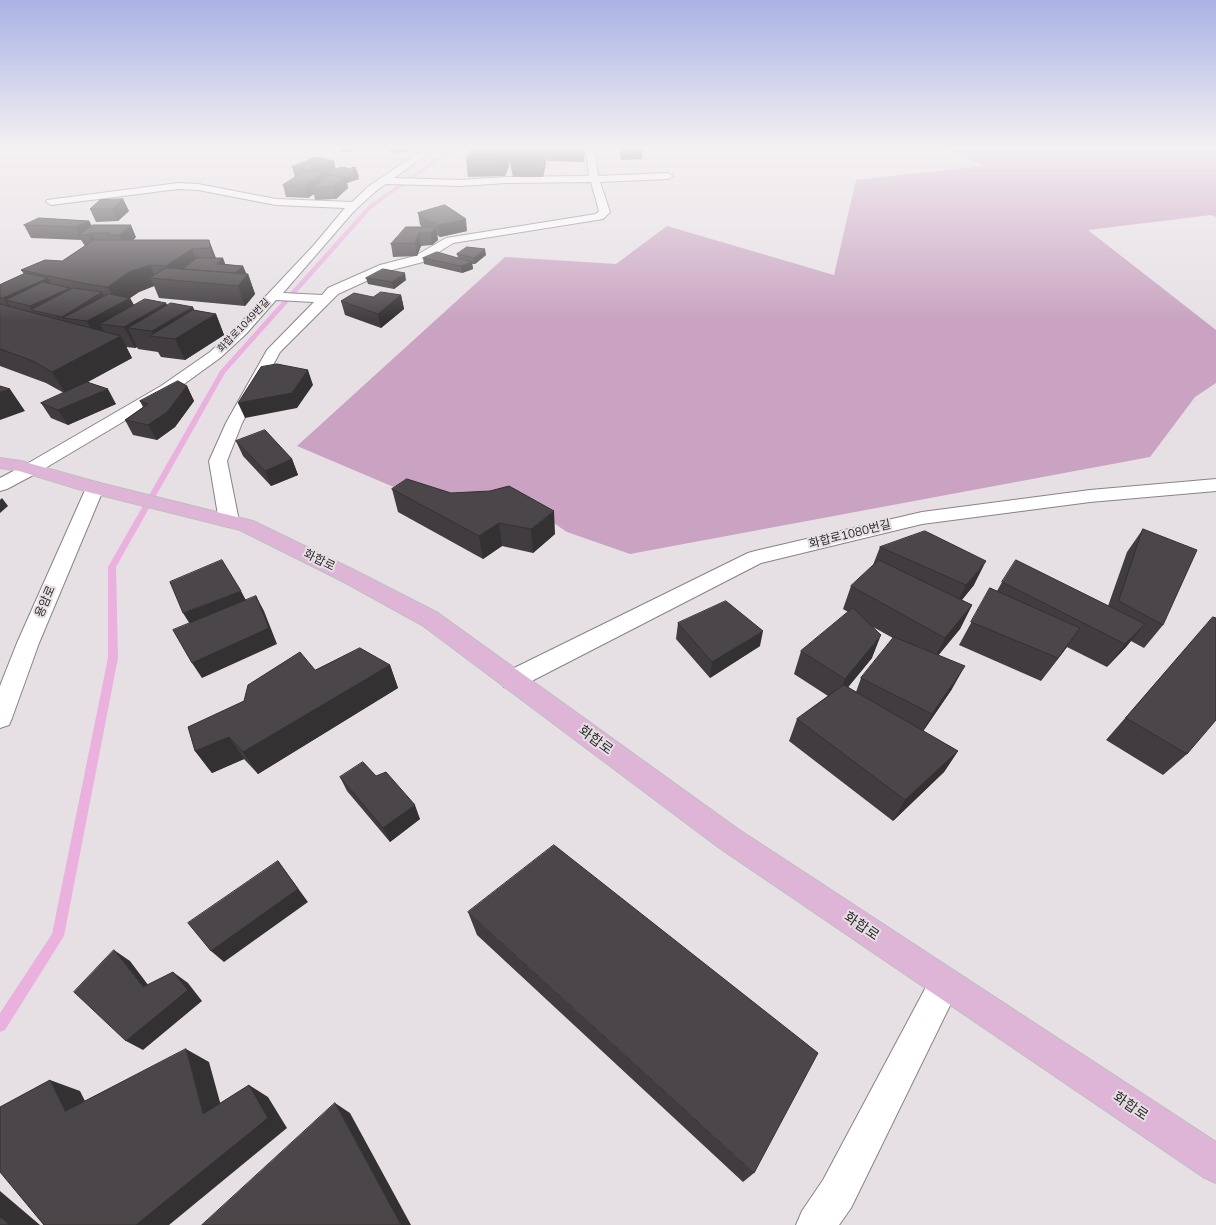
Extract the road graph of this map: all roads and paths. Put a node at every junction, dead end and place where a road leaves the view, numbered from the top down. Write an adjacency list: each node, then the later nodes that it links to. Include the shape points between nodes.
1 (354, 206): 3 (street, 화합로1049번길)
2 (603, 206): 4 (street, via 605,212 599,217 450,240 419,259 384,268)
3 (275, 296): 4 (street); 6 (street, 화합로1049번길, via 215,356 167,389)
4 (319, 299): 10 (street, via 274,350 234,422 218,461)
5 (0, 463): 6 (main road)
6 (31, 469): 7 (street, 화합로1049번길); 9 (main road)
7 (0, 485)
8 (1216, 485): 11 (street, 화합로1080번길, via 1090,496 922,518 755,558)
9 (95, 488): 10 (main road, 화합로); 12 (street, 용암로, via 28,643)
10 (229, 521): 11 (main road, 화합로, via 246,525 430,619)
11 (512, 680): 13 (main road, 화합로, via 728,838)
12 (0, 718)
13 (945, 983): 14 (main road, 화합로); 15 (street, via 837,1194)
14 (1216, 1164)
15 (816, 1225)

